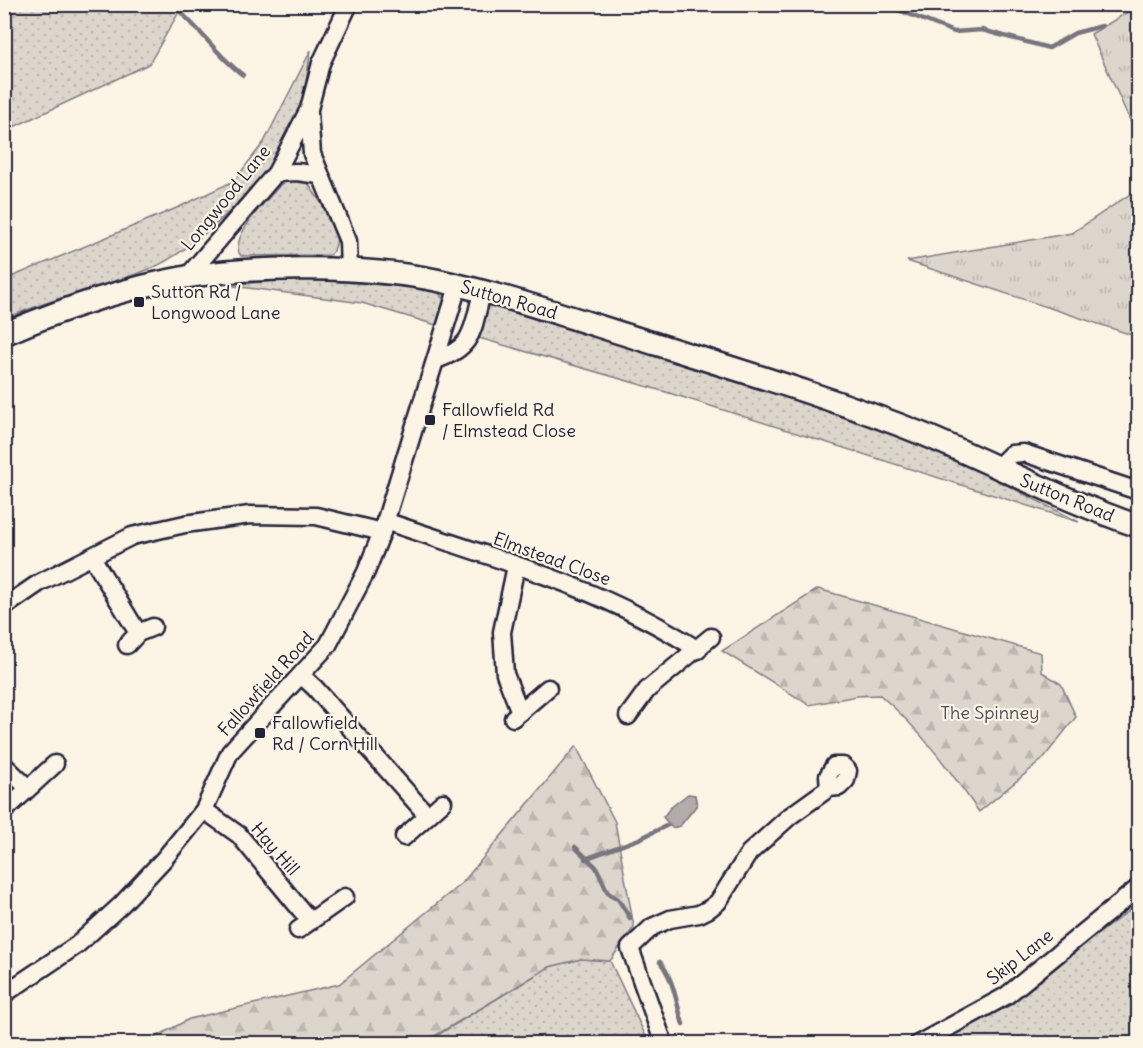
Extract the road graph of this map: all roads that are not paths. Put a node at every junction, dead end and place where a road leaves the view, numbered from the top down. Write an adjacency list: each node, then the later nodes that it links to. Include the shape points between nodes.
1 (349, 4): 2 (street, Longwood Lane, via 321,63)
2 (309, 109): 3 (street, Longwood Lane); 4 (street, Longwood Lane, via 312,154)
3 (276, 173): 4 (street); 6 (street, Longwood Lane)
4 (319, 174): 5 (street, Longwood Lane, via 348,241)
5 (349, 272): 6 (main road, Sutton Road, via 285,269); 7 (main road, Sutton Road, via 435,280)
6 (187, 277): 9 (main road, Sutton Road, via 92,302)
7 (458, 286): 8 (main road, Sutton Road); 10 (street, Fallowfield Road)
8 (482, 293): 10 (street, via 468,341 454,354); 11 (main road, Sutton Road, via 848,407 925,435)
9 (4, 334)
10 (436, 360): 14 (street, Fallowfield Road)
11 (997, 468): 12 (street, Sutton Road, via 1011,454 1024,453); 13 (main road, Sutton Road)
12 (1138, 491)
13 (1138, 526)
14 (384, 527): 15 (street, Elmstead Close, via 316,516 250,514 132,536); 16 (street, Elmstead Close); 21 (street, Fallowfield Road, via 366,572 328,645)
15 (92, 557): 17 (street, Elmstead Close, via 39,583); 18 (street)
16 (516, 566): 20 (street, Elmstead Close, via 574,584 623,606); 22 (street, via 502,632 506,674 516,715)
17 (4, 607)
18 (140, 635)
19 (711, 637): 20 (street)
20 (698, 650): 23 (street, via 647,690)
21 (301, 675): 29 (street, Fallowfield Road, via 230,753); 31 (street)
22 (548, 688)
23 (628, 716)
24 (55, 764): 26 (street)
25 (4, 765): 26 (street)
26 (28, 788): 30 (street)
27 (829, 788): 36 (street, via 749,853 718,902 709,909 652,927 630,948)
28 (443, 802): 31 (street)
29 (204, 810): 34 (street, Hay Hill, via 239,835 304,926); 35 (street, Fallowfield Road, via 122,905 77,945)
30 (4, 811)
31 (427, 815): 32 (street)
32 (404, 837)
33 (1138, 888): 37 (street, Skip Lane, via 1006,996)
34 (345, 897)
35 (4, 994)
36 (664, 1044)
37 (918, 1044)

